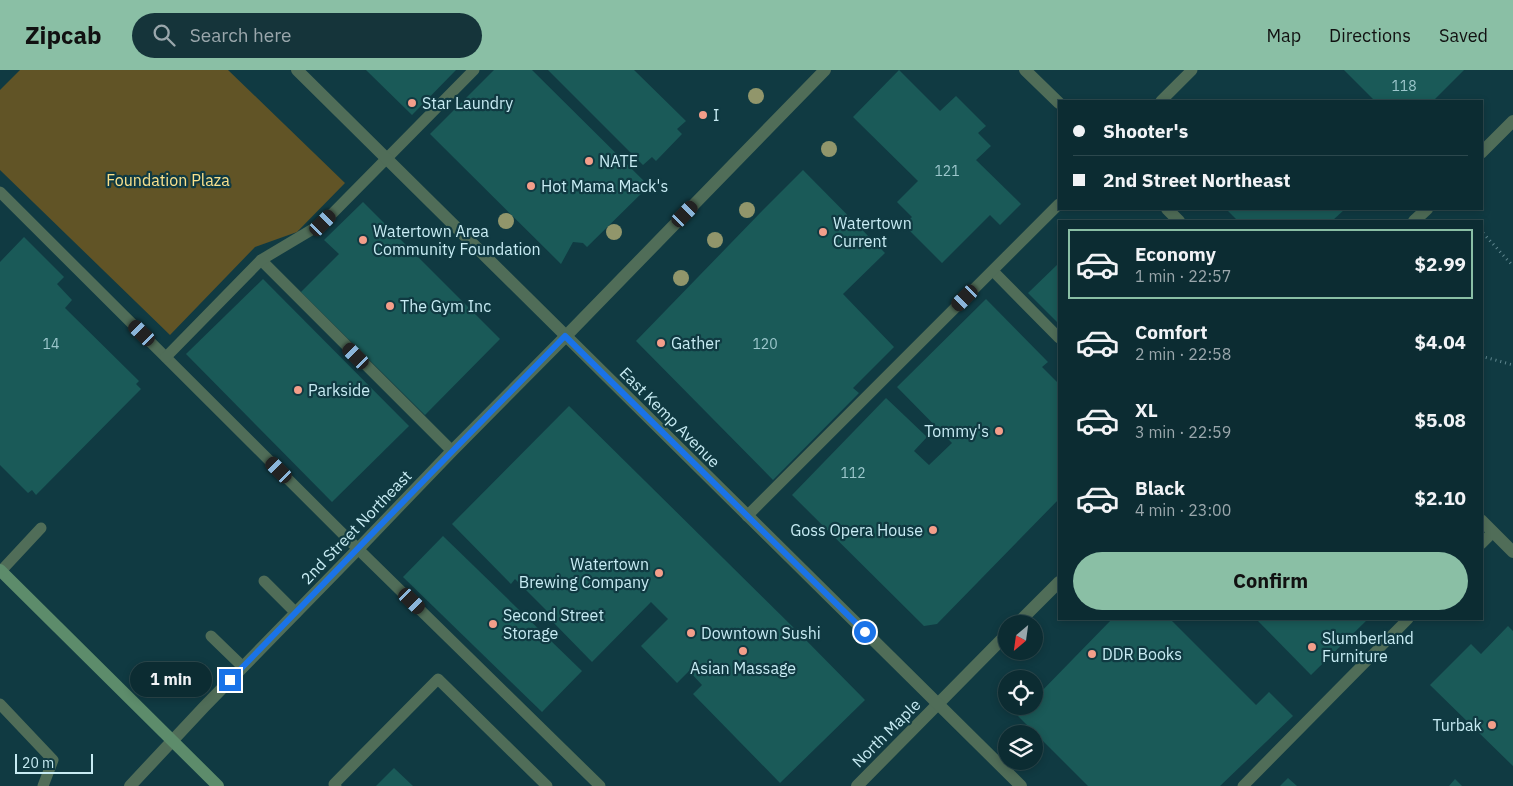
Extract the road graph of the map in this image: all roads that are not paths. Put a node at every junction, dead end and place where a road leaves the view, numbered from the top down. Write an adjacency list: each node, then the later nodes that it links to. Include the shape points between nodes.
1 (297, 70): 10 (street, East Kemp Avenue)
2 (474, 70): 10 (lane)
3 (825, 70): 19 (street, 2nd Street Northeast)
4 (1025, 70): 7 (street)
5 (1192, 70): 6 (lane)
6 (1162, 100)
7 (1058, 102)
8 (1513, 121): 9 (street)
9 (1483, 151)
10 (386, 159): 17 (lane, via 323,223); 19 (street, East Kemp Avenue)
11 (0, 192): 21 (lane)
12 (1058, 205): 18 (lane)
13 (1168, 210): 15 (street)
14 (1426, 210): 16 (street)
15 (1178, 220)
16 (1415, 220)
17 (261, 260): 21 (lane); 22 (lane)
18 (993, 271): 20 (lane); 23 (lane)
19 (565, 336): 22 (street, 2nd Street Northeast); 23 (street, East Kemp Avenue)
20 (1058, 337)
21 (166, 356): 28 (lane)
22 (452, 451): 28 (street, 2nd Street Northeast)
23 (748, 516): 40 (street, East Kemp Avenue)
24 (1483, 522): 26 (street)
25 (41, 528): 30 (lane)
26 (1493, 532): 27 (lane); 29 (street)
27 (1483, 542)
28 (358, 549): 33 (street, 2nd Street Northeast); 47 (lane)
29 (1513, 552)
30 (0, 571): 41 (main road)
31 (264, 581): 33 (lane)
32 (1058, 583): 34 (street)
33 (296, 612): 38 (street, 2nd Street Northeast)
34 (1026, 615)
35 (1407, 620): 50 (lane)
36 (211, 636): 38 (lane)
37 (998, 643): 40 (street, North Maple)
38 (243, 667): 41 (street, 2nd Street Northeast)
39 (0, 704): 42 (lane, via 54,760)
40 (938, 704): 48 (street, North Maple); 49 (street, East Kemp Avenue)
41 (172, 740): 43 (street); 44 (main road)
42 (43, 786)
43 (130, 786)
44 (218, 786)
45 (336, 786): 46 (lane, via 334,784 438,679)
46 (547, 786)
47 (600, 786)
48 (857, 786)
49 (1021, 786)
50 (1243, 786)

